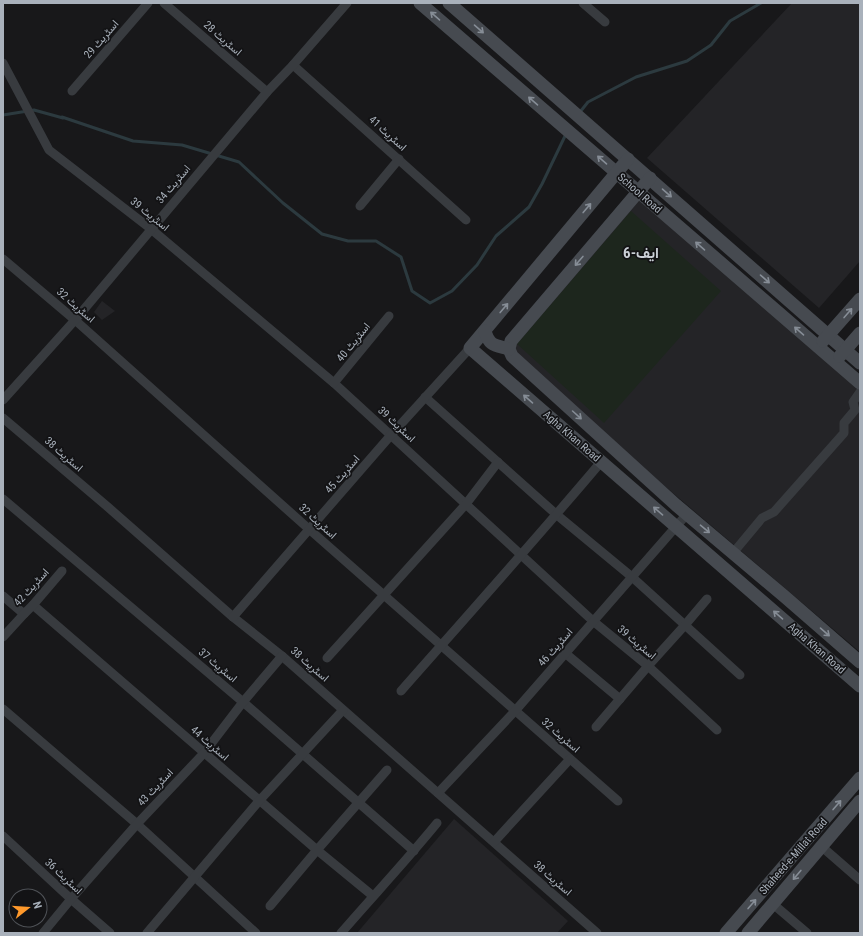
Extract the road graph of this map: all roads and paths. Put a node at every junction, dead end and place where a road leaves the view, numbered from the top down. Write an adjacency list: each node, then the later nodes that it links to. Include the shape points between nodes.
1 (148, 3): 10 (street, اسٹریٹ 29)
2 (164, 3): 11 (street, اسٹریٹ 28)
3 (348, 3): 9 (street, اسٹریٹ 34)
4 (420, 3): 14 (street, School Road, one-way to 4)
5 (449, 3): 12 (street, School Road, one-way to 12)
6 (583, 3): 7 (street)
7 (605, 22)
8 (3, 63): 19 (street, اسٹریٹ 39, via 49,150)
9 (293, 65): 11 (street, اسٹریٹ 34); 13 (street, اسٹریٹ 41)
10 (72, 91)
11 (268, 92): 19 (street, اسٹریٹ 34)
12 (628, 159): 14 (street); 15 (street, School Road)
13 (399, 160): 17 (street); 18 (street, اسٹریٹ 41)
14 (617, 173): 16 (street, School Road); 24 (street, one-way to 14)
15 (650, 178): 16 (street); 26 (street, School Road, one-way to 26)
16 (638, 192): 27 (street, School Road, one-way to 16); 30 (street, one-way to 30, via 511,341)
17 (360, 206)
18 (466, 220)
19 (151, 229): 23 (street, اسٹریٹ 34); 34 (street, اسٹریٹ 39)
20 (3, 259): 23 (street, اسٹریٹ 32)
21 (860, 299): 26 (street, one-way to 21)
22 (389, 316): 34 (street, اسٹریٹ 40)
23 (75, 320): 38 (street, اسٹریٹ 34); 50 (street, اسٹریٹ 32)
24 (485, 331): 28 (street); 30 (street, via 487,339 494,345)
25 (860, 333): 29 (street)
26 (829, 335): 27 (street); 29 (street, School Road)
27 (818, 347): 31 (street, School Road)
28 (470, 348): 33 (street, Agha Khan Road); 37 (street, اسٹریٹ 45)
29 (846, 350): 31 (street); 32 (street, School Road)
30 (511, 352): 33 (street); 41 (street, Agha Khan Road, one-way to 41)
31 (834, 361): 35 (street, School Road)
32 (860, 363)
33 (497, 372): 42 (street, Agha Khan Road, one-way to 33)
34 (334, 383): 40 (street, اسٹریٹ 39)
35 (860, 384)
36 (860, 392): 51 (street, via 853,402 855,410 844,423 844,433 774,512 762,518)
37 (425, 397): 40 (street, اسٹریٹ 45); 43 (street)
38 (3, 400)
39 (3, 418): 60 (street, اسٹریٹ 38)
40 (391, 435): 46 (street, اسٹریٹ 39); 50 (street, اسٹریٹ 45)
41 (599, 435): 42 (street); 47 (street, Agha Khan Road)
42 (586, 449): 44 (street, Agha Khan Road)
43 (498, 462): 46 (street); 48 (street)
44 (601, 462): 48 (street); 49 (street, Agha Khan Road, one-way to 44)
45 (3, 499): 74 (street, اسٹریٹ 37)
46 (466, 504): 52 (street, اسٹریٹ 39); 55 (street)
47 (687, 514): 49 (street, اسٹریٹ 46); 51 (street, Agha Khan Road, one-way to 51)
48 (557, 515): 52 (street); 54 (street)
49 (676, 526): 54 (street, اسٹریٹ 46); 71 (street, Agha Khan Road, one-way to 49)
50 (310, 530): 55 (street, اسٹریٹ 32); 60 (street, اسٹریٹ 45)
51 (733, 553): 68 (street, Agha Khan Road, one-way to 68)
52 (520, 554): 61 (street, اسٹریٹ 39); 64 (street)
53 (62, 571): 58 (street, اسٹریٹ 42)
54 (632, 577): 61 (street, اسٹریٹ 46); 62 (street)
55 (384, 595): 64 (street, اسٹریٹ 32); 67 (street)
56 (3, 596): 59 (street)
57 (707, 599): 62 (street)
58 (33, 605): 59 (street, اسٹریٹ 42); 80 (street, اسٹریٹ 44)
59 (24, 614): 63 (street, اسٹریٹ 42)
60 (234, 617): 66 (street, اسٹریٹ 38)
61 (593, 622): 65 (street, اسٹریٹ 46); 69 (street, اسٹریٹ 39)
62 (685, 625): 69 (street); 70 (street)
63 (3, 637)
64 (441, 645): 72 (street); 77 (street, اسٹریٹ 32)
65 (565, 653): 73 (street); 77 (street, اسٹریٹ 46)
66 (282, 656): 74 (street, اسٹریٹ 43); 76 (street, اسٹریٹ 38)
67 (327, 658)
68 (860, 662)
69 (648, 666): 73 (street); 79 (street, اسٹریٹ 39)
70 (740, 675)
71 (860, 686)
72 (401, 691)
73 (620, 699): 78 (street)
74 (243, 702): 80 (street, اسٹریٹ 43); 81 (street, اسٹریٹ 37)
75 (3, 708): 91 (street)
76 (343, 710): 81 (street); 85 (street, اسٹریٹ 38)
77 (515, 711): 82 (street, اسٹریٹ 32); 85 (street, اسٹریٹ 46)
78 (596, 727)
79 (717, 730)
80 (204, 753): 86 (street, اسٹریٹ 44); 91 (street, اسٹریٹ 43)
81 (303, 754): 86 (street); 89 (street, اسٹریٹ 37)
82 (570, 759): 87 (street, اسٹریٹ 32); 93 (street)
83 (387, 770): 89 (street)
84 (860, 778): 94 (street, Shaheed-e-Millat Road, one-way to 84)
85 (438, 793): 93 (street, اسٹریٹ 38)
86 (259, 801): 96 (street, اسٹریٹ 44); 98 (street)
87 (618, 801)
88 (860, 801): 95 (street, Shaheed-e-Millat Road)
89 (358, 803): 96 (street); 97 (street, اسٹریٹ 37)
90 (438, 823): 97 (street)
91 (137, 824): 98 (street); 101 (street, اسٹریٹ 43)
92 (3, 836): 101 (street, اسٹریٹ 36)
93 (494, 842): 109 (street, اسٹریٹ 38)
94 (805, 843): 95 (street); 110 (street, Shaheed-e-Millat Road, one-way to 94)
95 (819, 849): 99 (street); 102 (street, Shaheed-e-Millat Road, one-way to 102)
96 (317, 850): 100 (street, اسٹریٹ 44); 103 (street)
97 (414, 852): 100 (street)
98 (195, 877): 106 (street); 107 (street)
99 (860, 880)
100 (373, 896): 108 (street)
101 (71, 899): 104 (street, اسٹریٹ 43); 105 (street, اسٹریٹ 36)
102 (773, 904): 111 (street, Shaheed-e-Millat Road); 112 (street)
103 (270, 906)
104 (43, 933)
105 (110, 933)
106 (147, 933)
107 (256, 933)
108 (341, 933)
109 (597, 933)
110 (726, 933)
111 (748, 933)
112 (807, 933)

